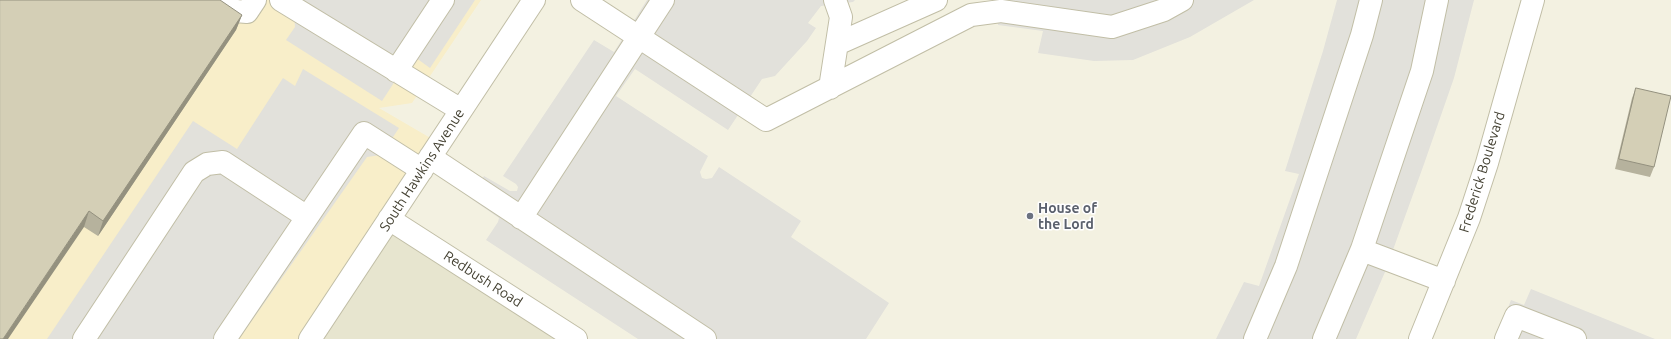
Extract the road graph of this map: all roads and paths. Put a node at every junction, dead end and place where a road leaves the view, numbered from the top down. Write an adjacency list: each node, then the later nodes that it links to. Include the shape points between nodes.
1 (219, 0): 2 (street, via 235,11 247,12)
2 (255, 0)
3 (281, 0): 17 (street)
4 (443, 0): 17 (street)
5 (534, 0): 19 (street, South Hawkins Avenue)
6 (582, 0): 15 (street)
7 (663, 0): 15 (street)
8 (835, 0): 16 (street, via 841,17)
9 (936, 0): 16 (street)
10 (1182, 0): 14 (street, via 1164,10 1112,28)
11 (1371, 0): 31 (street, via 1362,35 1286,266)
12 (1437, 0): 24 (street, via 1422,71)
13 (1533, 0): 25 (street, Frederick Boulevard, via 1482,177)
14 (971, 8): 18 (street)
15 (638, 36): 18 (street, via 766,120); 22 (street)
16 (837, 44): 18 (street)
17 (396, 71): 19 (street)
18 (830, 88)
19 (461, 110): 20 (street, South Hawkins Avenue)
20 (426, 164): 21 (street, via 364,133); 22 (street); 23 (street, South Hawkins Avenue)
21 (307, 218): 26 (street, via 223,162 207,164 194,172); 27 (street)
22 (521, 218): 30 (street)
23 (390, 219): 28 (street, South Hawkins Avenue); 29 (street, Redbush Road)
24 (1362, 250): 25 (street); 32 (street)
25 (1444, 281): 33 (street, Frederick Boulevard)
26 (84, 339)
27 (226, 339)
28 (310, 339)
29 (576, 339)
30 (705, 339)
31 (1255, 339)
32 (1324, 339)
33 (1420, 339)
34 (1506, 339): 35 (street, via 1516,316)
35 (1576, 339)

